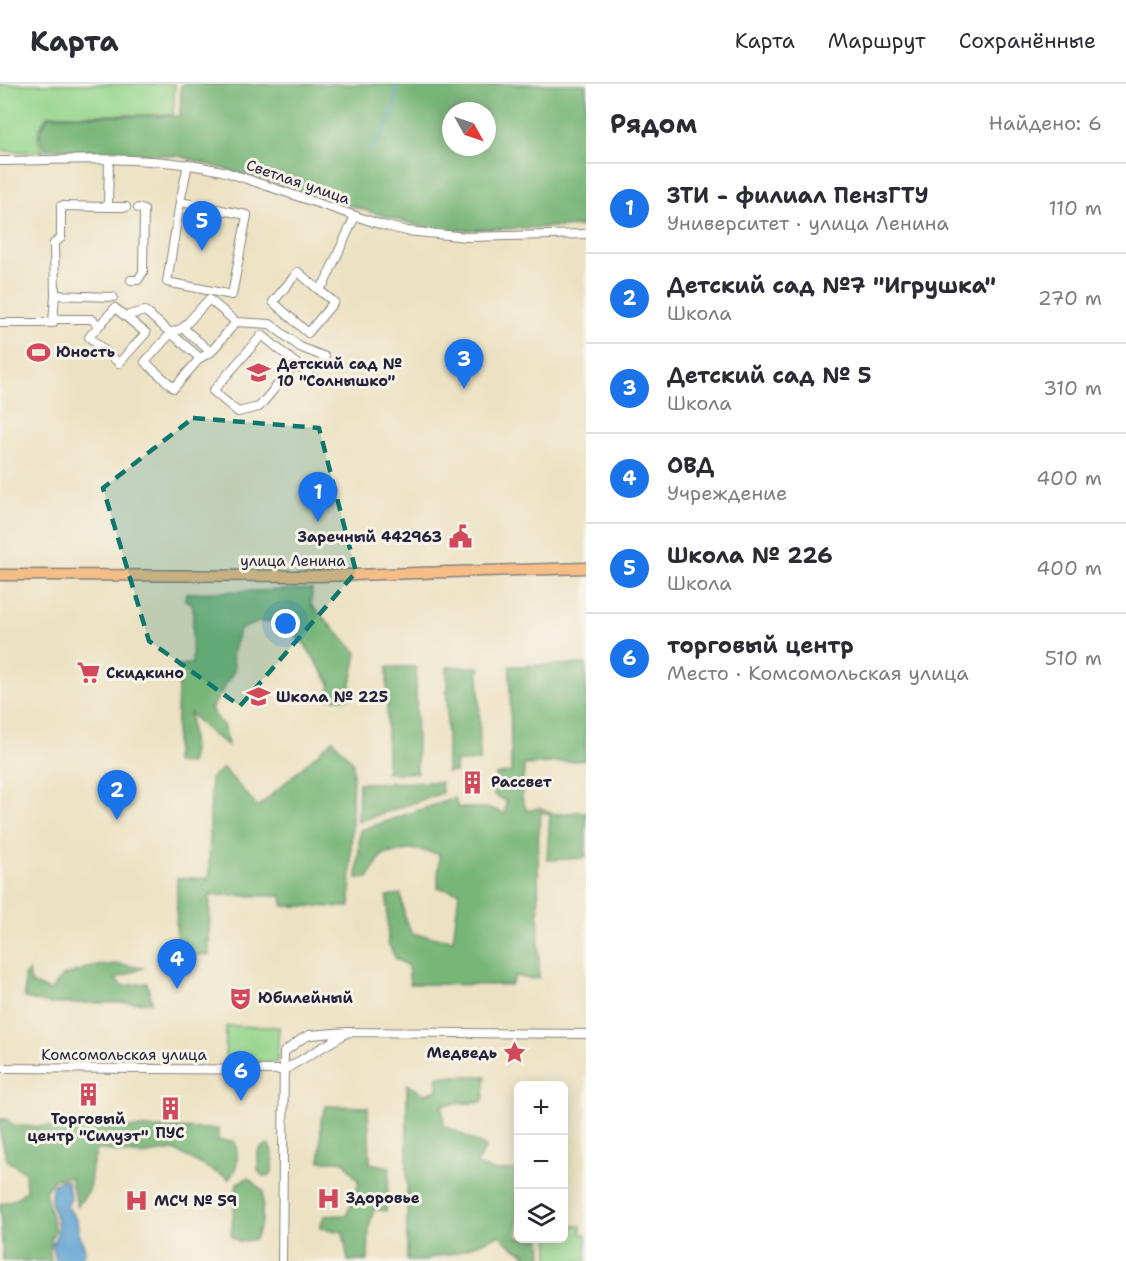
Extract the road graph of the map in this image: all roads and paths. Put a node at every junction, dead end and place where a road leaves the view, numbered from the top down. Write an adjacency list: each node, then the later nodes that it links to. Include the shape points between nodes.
1 (0, 161): 2 (street, Светлая улица)
2 (109, 161): 3 (street, Светлая улица); 5 (street)
3 (188, 164): 4 (street); 8 (street, Светлая улица, via 226,172)
4 (180, 202): 4 (street, via 167,282 232,295 247,215)
5 (108, 207): 6 (street); 12 (street, via 61,206 61,237 54,243)
6 (126, 207)
7 (138, 208): 10 (street, via 144,210 144,272 138,280)
8 (355, 216): 9 (street, Светлая улица, via 432,235); 11 (street)
9 (586, 234)
10 (130, 280)
11 (319, 290): 11 (street, via 334,302 308,333 273,302 298,272)
12 (55, 295): 13 (street); 15 (street)
13 (113, 297)
14 (125, 316): 16 (street, via 145,311); 19 (street, via 115,308); 21 (street)
15 (54, 319): 18 (street, via 53,323); 19 (street, via 91,319)
16 (156, 321): 21 (street); 22 (street)
17 (236, 322): 20 (street, via 209,299); 23 (street); 24 (street, via 270,324 300,346)
18 (0, 323)
19 (99, 325): 21 (street, via 89,337 119,363)
20 (183, 328): 22 (street); 23 (street)
21 (146, 333)
22 (171, 333): 25 (street); 25 (street, via 145,362 174,388)
23 (211, 352): 25 (street)
24 (325, 357)
25 (200, 358)
26 (296, 363): 26 (street, via 259,407 238,412 213,391 262,335); 27 (street)
27 (317, 381)
28 (586, 568): 29 (main road, улица Ленина, via 319,576)
29 (0, 575)
30 (348, 1032): 31 (street); 32 (street); 33 (street)
31 (586, 1034)
32 (315, 1035): 33 (street, via 321,1039); 35 (street, via 303,1038 284,1052)
33 (321, 1048): 35 (street)
34 (0, 1068): 35 (street, Комсомольская улица)
35 (284, 1070): 36 (street)
36 (282, 1261)

